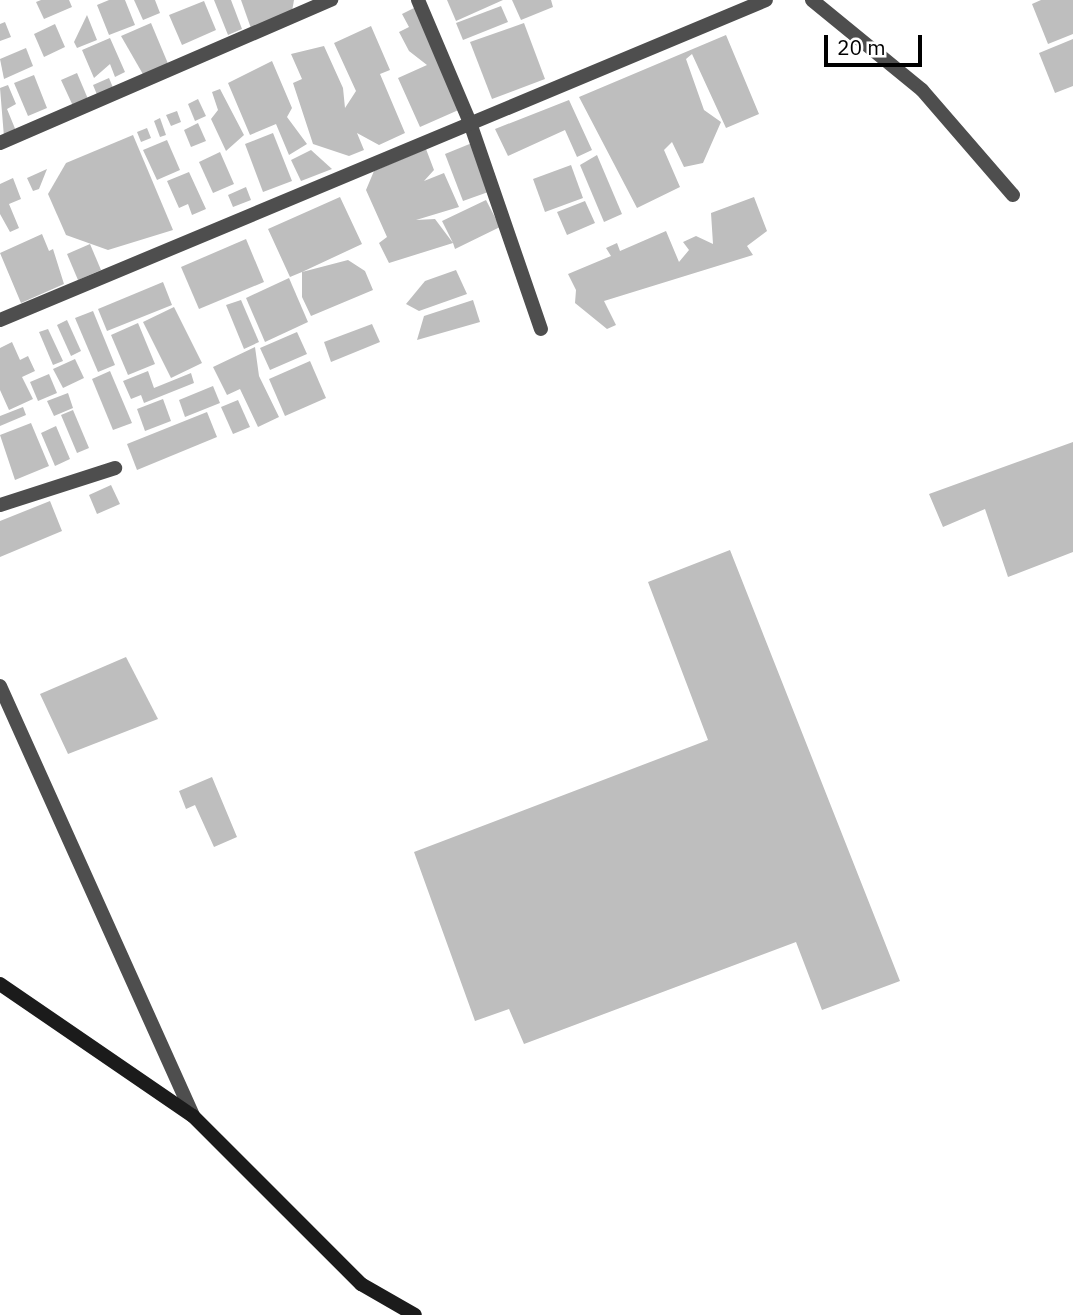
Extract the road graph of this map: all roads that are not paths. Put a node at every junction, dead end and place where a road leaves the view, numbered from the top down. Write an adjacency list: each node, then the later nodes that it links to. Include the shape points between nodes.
1 (331, 0): 6 (street)
2 (418, 0): 5 (street)
3 (766, 0): 5 (street)
4 (812, 0): 7 (street, via 922,90)
5 (469, 120): 8 (street); 9 (street)
6 (0, 143)
7 (1013, 195)
8 (0, 320)
9 (541, 328)
10 (115, 468): 11 (street)
11 (0, 505)
12 (0, 686): 14 (street)
13 (0, 984): 14 (main road)
14 (193, 1116): 15 (main road, via 361,1284)
15 (415, 1315)

